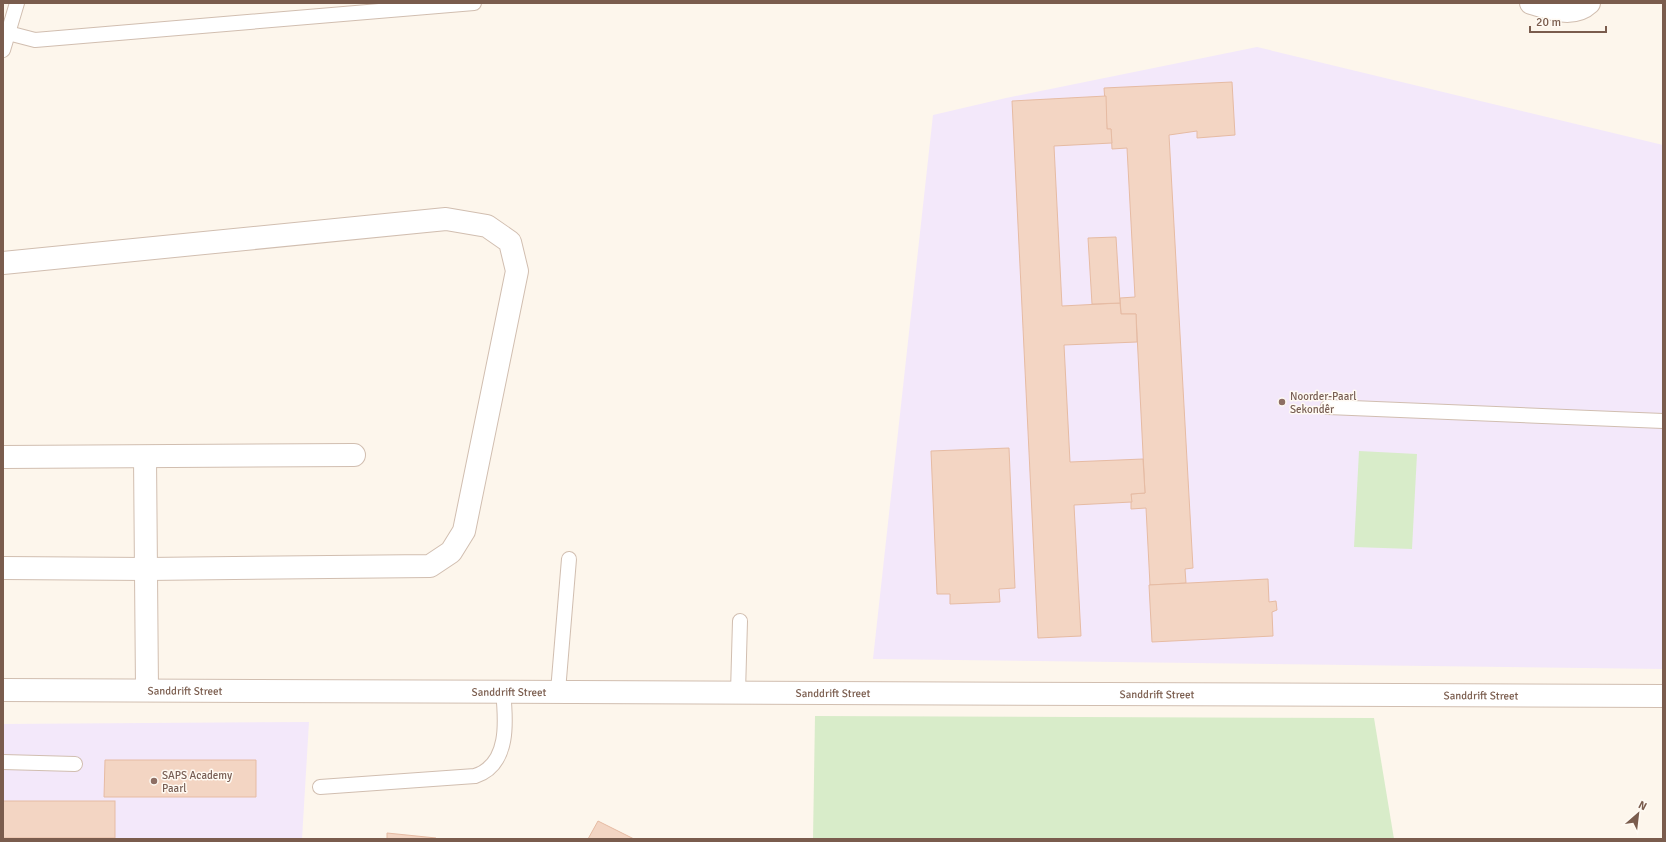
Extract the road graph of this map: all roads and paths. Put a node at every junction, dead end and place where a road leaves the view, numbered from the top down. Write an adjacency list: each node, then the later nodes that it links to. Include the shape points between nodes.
1 (17, 3): 5 (lane)
2 (474, 3): 5 (lane, via 35,40)
3 (1531, 3): 4 (street, via 1564,11 1577,10)
4 (1589, 3)
5 (8, 33): 6 (lane)
6 (3, 50)
7 (3, 263): 15 (street, via 446,219 488,226 510,242 517,271 464,531 451,552 430,566)
8 (1328, 407): 9 (lane)
9 (1663, 421)
10 (354, 455): 11 (street)
11 (145, 456): 12 (street); 15 (street)
12 (3, 457)
13 (569, 559): 20 (lane)
14 (3, 568): 15 (street)
15 (147, 569): 17 (street)
16 (740, 621): 21 (lane)
17 (147, 689): 18 (street, Sanddrift Street); 19 (street, Sanddrift Street)
18 (3, 690)
19 (503, 691): 20 (street, Sanddrift Street); 25 (lane, via 506,725 493,766 484,773 475,776)
20 (558, 691): 21 (street, Sanddrift Street)
21 (738, 692): 22 (street, Sanddrift Street)
22 (1663, 696)
23 (3, 762): 24 (lane)
24 (75, 764)
25 (320, 787)

